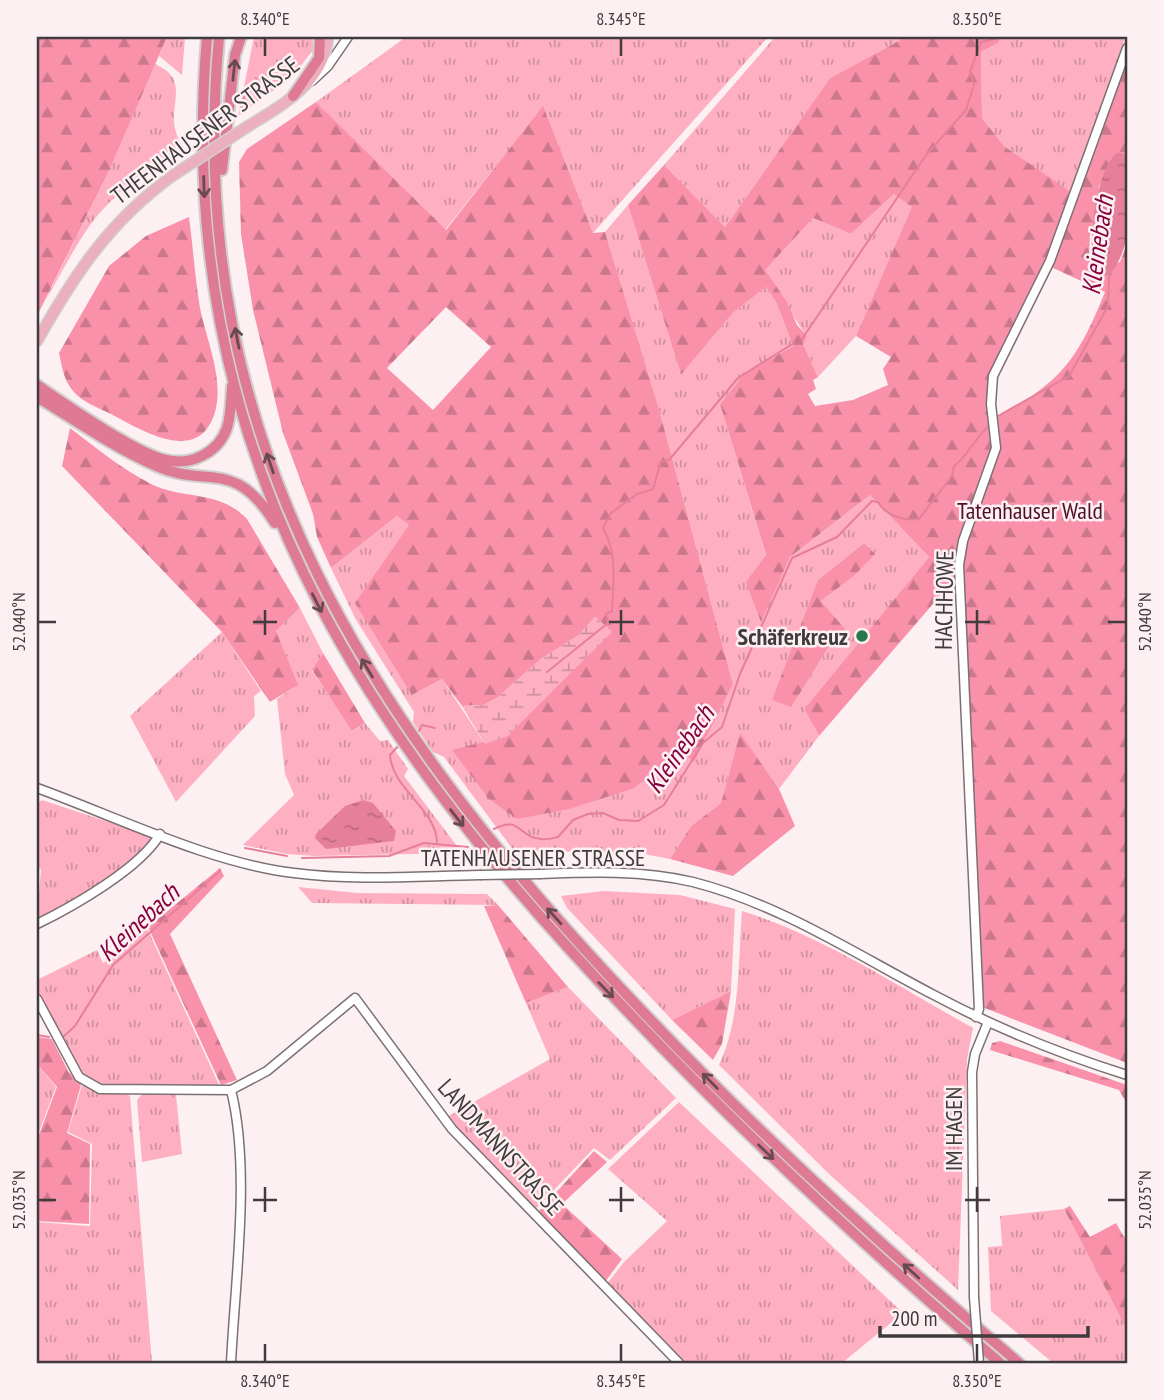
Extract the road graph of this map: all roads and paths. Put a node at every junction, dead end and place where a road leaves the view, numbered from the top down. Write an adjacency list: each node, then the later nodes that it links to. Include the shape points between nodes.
1 (207, 37): 14 (highway, one-way to 14, via 205,200 213,278)
2 (219, 37): 12 (highway, via 215,119)
3 (241, 37): 12 (highway, one-way to 3, via 235,55)
4 (320, 37): 11 (highway, via 319,58)
5 (328, 37): 9 (main road, THEENHAUSENER STRASSE)
6 (334, 37): 9 (main road, THEENHAUSENER STRASSE)
7 (348, 37): 10 (street)
8 (1127, 48): 24 (street, HACHHOWE, via 1051,261 993,376 996,447 959,565)
9 (326, 55): 10 (main road, THEENHAUSENER STRASSE)
10 (310, 83): 11 (main road, THEENHAUSENER STRASSE)
11 (293, 96): 13 (main road, THEENHAUSENER STRASSE, bridge, via 172,176 107,232)
12 (218, 211): 18 (highway, one-way to 12, via 321,586 273,472 239,351)
13 (37, 341)
14 (233, 379): 15 (highway, via 229,418 219,442 200,457 179,462 140,449); 17 (highway)
15 (37, 385)
16 (37, 397): 17 (highway, via 158,467 219,477 248,490 261,501)
17 (287, 542): 18 (highway, one-way to 18, via 328,625)
18 (399, 729): 19 (highway)
19 (421, 761): 31 (highway, one-way to 31, via 493,864 669,1055 836,1218); 32 (highway, one-way to 19, via 842,1208 658,1027 508,864)
20 (37, 788): 21 (street, TATENHAUSENER STRASSE)
21 (160, 834): 22 (street, via 151,848 79,904); 24 (street, TATENHAUSENER STRASSE, bridge, via 228,859 293,873 343,877 651,875 693,882 794,919)
22 (37, 924)
23 (37, 999): 27 (street, LANDMANNSTRASSE, via 79,1077 100,1089)
24 (976, 1017): 25 (street, TATENHAUSENER STRASSE)
25 (988, 1022): 26 (street, TATENHAUSENER STRASSE); 30 (street, IM HAGEN, bridge, via 972,1072)
26 (1127, 1076)
27 (231, 1090): 28 (street, via 237,1113 239,1207); 29 (street, LANDMANNSTRASSE, via 267,1071 355,998 452,1129)
28 (231, 1363)
29 (679, 1363)
30 (979, 1363)
31 (1000, 1363)
32 (1019, 1363)

